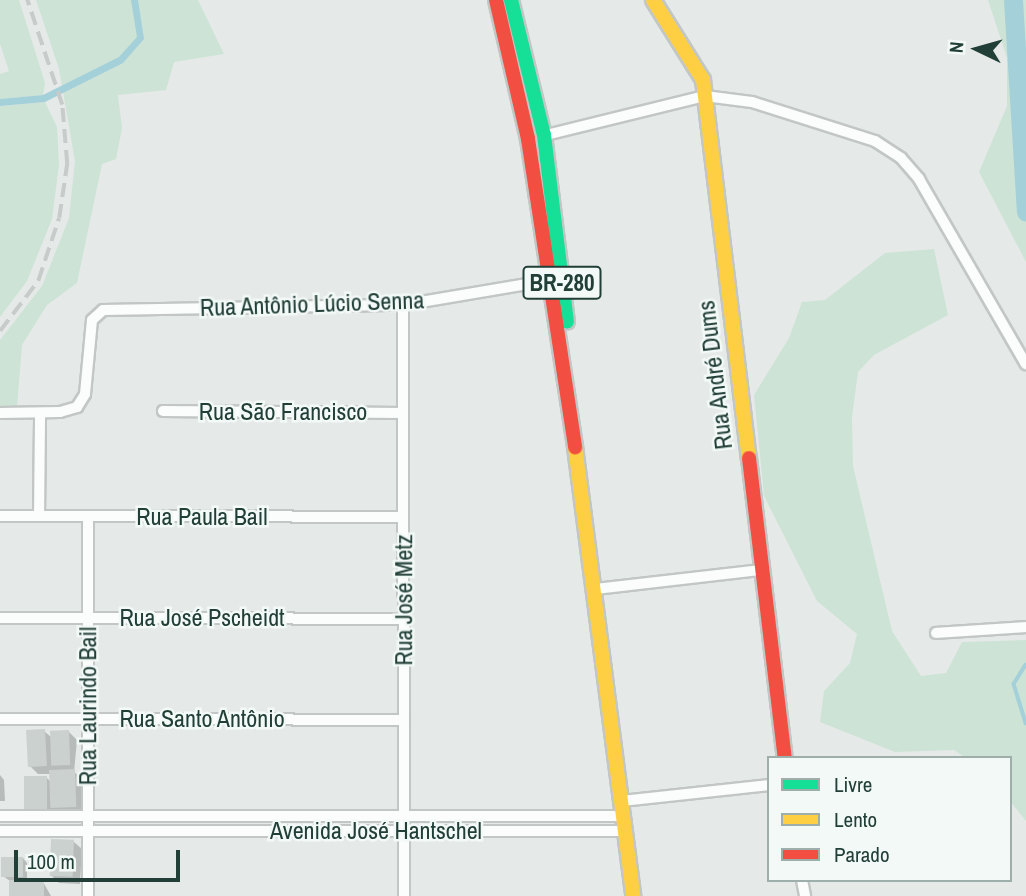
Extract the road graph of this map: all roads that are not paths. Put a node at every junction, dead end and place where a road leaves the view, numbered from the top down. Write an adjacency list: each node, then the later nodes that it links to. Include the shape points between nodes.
1 (496, 0): 6 (main road, BR-280)
2 (510, 0): 5 (main road, BR-280)
3 (653, 0): 4 (main road, Rua André Dums, via 693,61)
4 (705, 96): 5 (street); 9 (street, via 738,99 848,131 901,158 932,200); 18 (main road, Rua André Dums)
5 (544, 135): 6 (street); 7 (main road, BR-280)
6 (528, 139): 7 (main road, BR-280)
7 (556, 280): 8 (street, Rua Antônio Lúcio Senna); 19 (main road, BR-280)
8 (403, 305): 12 (street, Rua Antônio Lúcio Senna, via 103,310 92,320 82,401 68,411); 13 (street, Rua José Metz)
9 (1026, 365)
10 (163, 411): 13 (street, Rua São Francisco)
11 (0, 413): 12 (street)
12 (40, 413): 15 (street)
13 (403, 413): 17 (street, Rua José Metz)
14 (0, 516): 15 (street, Rua Paula Bail)
15 (38, 516): 16 (street, Rua Paula Bail)
16 (88, 516): 17 (street, Rua Paula Bail); 21 (street, Rua Laurindo Bail)
17 (403, 517): 22 (street, Rua José Metz)
18 (761, 570): 19 (street); 28 (main road, Rua André Dums)
19 (596, 589): 33 (main road, BR-280)
20 (0, 618): 21 (street, Rua José Pscheidt)
21 (88, 618): 22 (street, Rua José Pscheidt); 26 (street, Rua Laurindo Bail)
22 (404, 619): 27 (street, Rua José Metz)
23 (1026, 627): 24 (street)
24 (936, 633)
25 (0, 719): 26 (street, Rua Santo Antônio)
26 (88, 719): 27 (street, Rua Santo Antônio); 31 (street, Rua Laurindo Bail)
27 (404, 720): 32 (street, Rua José Metz)
28 (785, 756)
29 (767, 785): 33 (street)
30 (0, 816): 31 (street, Avenida José Hantschel)
31 (88, 816): 32 (street, Avenida José Hantschel); 35 (street, Rua Laurindo Bail)
32 (404, 816): 33 (street, Avenida José Hantschel); 36 (street, Rua José Metz)
33 (624, 816): 36 (street, Avenida José Hantschel); 39 (main road, BR-280)
34 (0, 831): 35 (street, Avenida José Hantschel)
35 (89, 831): 36 (street, Avenida José Hantschel); 37 (street, Rua Laurindo Bail)
36 (404, 831): 38 (street, Rua José Metz)
37 (88, 896)
38 (404, 896)
39 (633, 896)

